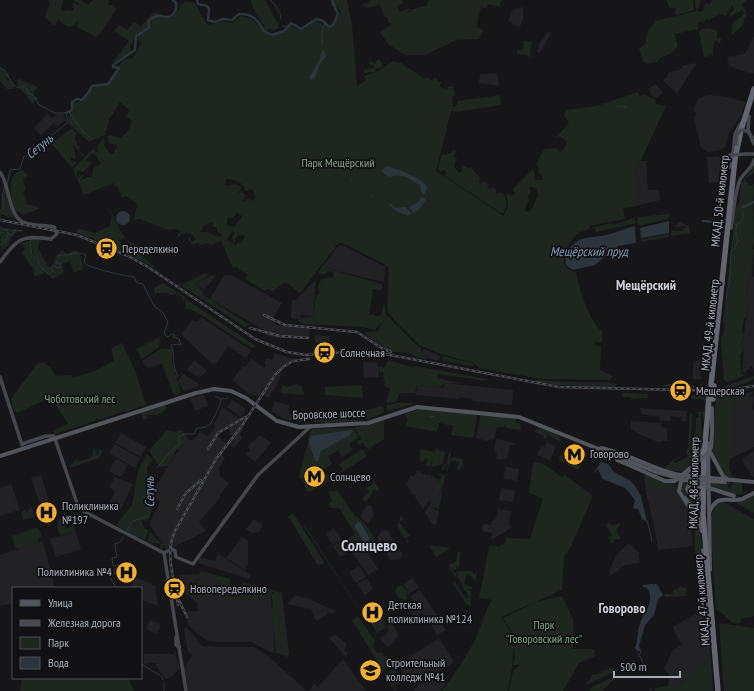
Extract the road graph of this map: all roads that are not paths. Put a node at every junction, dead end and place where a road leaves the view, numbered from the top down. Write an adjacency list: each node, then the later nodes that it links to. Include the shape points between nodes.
1 (754, 89): 3 (highway)
2 (754, 99): 3 (highway)
3 (747, 115): 4 (main road, via 748,132); 5 (highway); 8 (main road, via 735,134)
4 (754, 143): 5 (main road, bridge, via 747,131 740,130 737,134)
5 (738, 146): 8 (highway, МКАД, 50-й километр); 10 (highway, МКАД, 50-й километр)
6 (754, 154): 8 (main road, bridge, via 726,156 724,160 728,167)
7 (754, 160): 10 (main road, via 752,167 739,183)
8 (733, 166): 11 (highway, МКАД, 50-й километр)
9 (0, 172): 12 (main road, bridge, via 6,182 14,213 19,219 54,227 57,234 52,239 37,236 15,242)
10 (731, 228): 11 (highway, МКАД, 50-й километр)
11 (726, 259): 14 (highway, МКАД, 49-й километр)
12 (0, 262)
13 (0, 377): 20 (main road)
14 (710, 413): 19 (highway, МКАД, 48-й километр); 22 (main road); 23 (main road, bridge, via 711,447 707,454 675,481 665,480); 42 (highway, МКАД, 48-й километр, via 703,478)
15 (311, 426): 16 (main road, Боровское шоссе); 17 (main road); 18 (main road, Боровское шоссе, via 284,423 238,392 212,387); 21 (main road, Боровское шоссе, via 366,422 407,407 422,405 521,416); 23 (main road, Боровское шоссе, via 368,423 408,408 422,406 521,417)
16 (302, 427): 17 (main road); 18 (main road, Боровское шоссе, via 280,423 240,395 214,389)
17 (305, 432): 43 (main road, via 258,476 193,564 176,557 172,549)
18 (54, 438): 20 (main road, Боровское шоссе); 43 (main road, via 79,511)
19 (709, 446): 25 (main road); 31 (main road, via 723,476); 41 (highway, МКАД, 48-й километр, via 706,508)
20 (23, 447): 24 (main road, Боровское шоссе)
21 (601, 448): 27 (main road); 28 (main road, Боровское шоссе, via 660,472)
22 (703, 449): 27 (main road, via 691,471); 38 (main road)
23 (605, 452): 26 (main road, Боровское шоссе)
24 (0, 455)
25 (709, 471): 29 (main road, via 712,466 716,466 720,474); 39 (main road)
26 (656, 472): 35 (main road, Боровское шоссе); 40 (main road, via 679,488 697,516)
27 (669, 472): 28 (main road)
28 (680, 475): 30 (main road, Боровское шоссе, bridge)
29 (717, 478): 30 (main road); 31 (main road)
30 (710, 479): 32 (main road); 40 (main road, bridge, via 681,481 679,491 698,520)
31 (730, 480): 32 (main road)
32 (737, 481): 33 (main road)
33 (748, 482): 34 (main road); 36 (main road)
34 (754, 482)
35 (699, 485): 37 (main road, Боровское шоссе, bridge, via 736,497); 38 (main road, via 690,484 687,489 693,498 697,498)
36 (754, 487)
37 (753, 492): 39 (main road, via 740,499 724,498 718,501 712,508)
38 (701, 493): 40 (main road)
39 (709, 518): 44 (main road)
40 (702, 532): 45 (main road)
41 (708, 543): 44 (highway, МКАД, 47-й километр)
42 (705, 550): 45 (highway, МКАД, 47-й километр)
43 (164, 553): 47 (main road)
44 (710, 570): 46 (highway, МКАД, 47-й километр)
45 (716, 669): 46 (highway, МКАД, 47-й километр)
46 (719, 678): 48 (highway); 49 (highway)
47 (186, 691)
48 (718, 691)
49 (722, 691)

